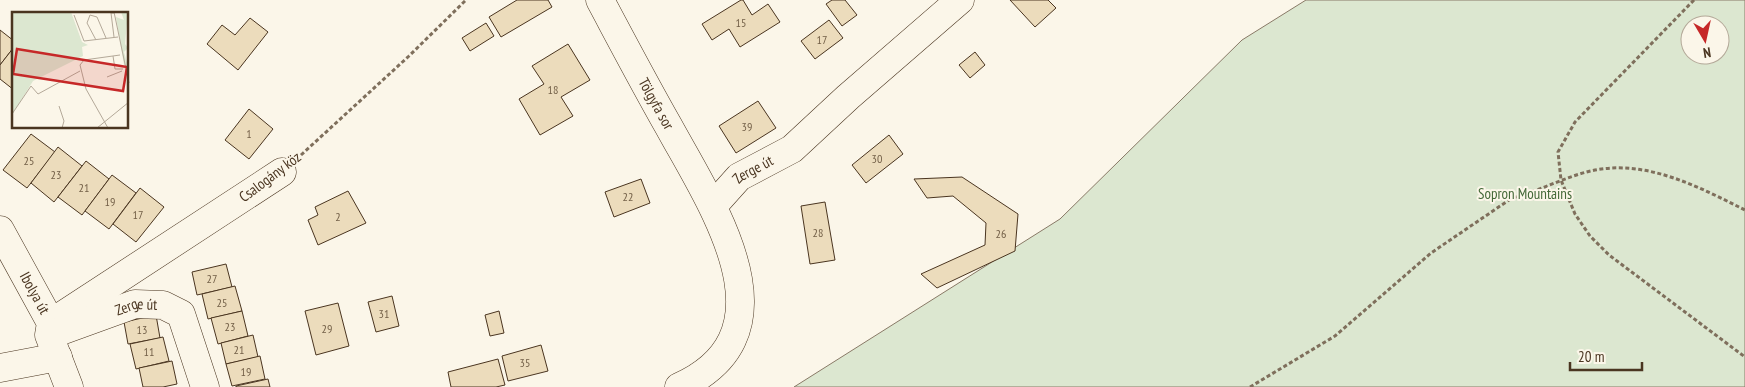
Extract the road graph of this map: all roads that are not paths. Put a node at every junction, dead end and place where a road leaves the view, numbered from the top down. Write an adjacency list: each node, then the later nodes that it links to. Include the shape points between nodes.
1 (600, 0): 4 (street, Tölgyfa sor)
2 (960, 0): 4 (street, Zerge út, via 792,148 739,177)
3 (282, 172): 6 (street, Csalogány köz)
4 (713, 206): 10 (street, via 740,280 738,322 723,356 698,379)
5 (0, 230): 6 (street, Ibolya út)
6 (52, 338): 7 (street); 8 (street, Ibolya út); 9 (street, Zerge út, via 135,304 163,305 181,314)
7 (0, 368)
8 (69, 387)
9 (205, 387)
10 (679, 387)

